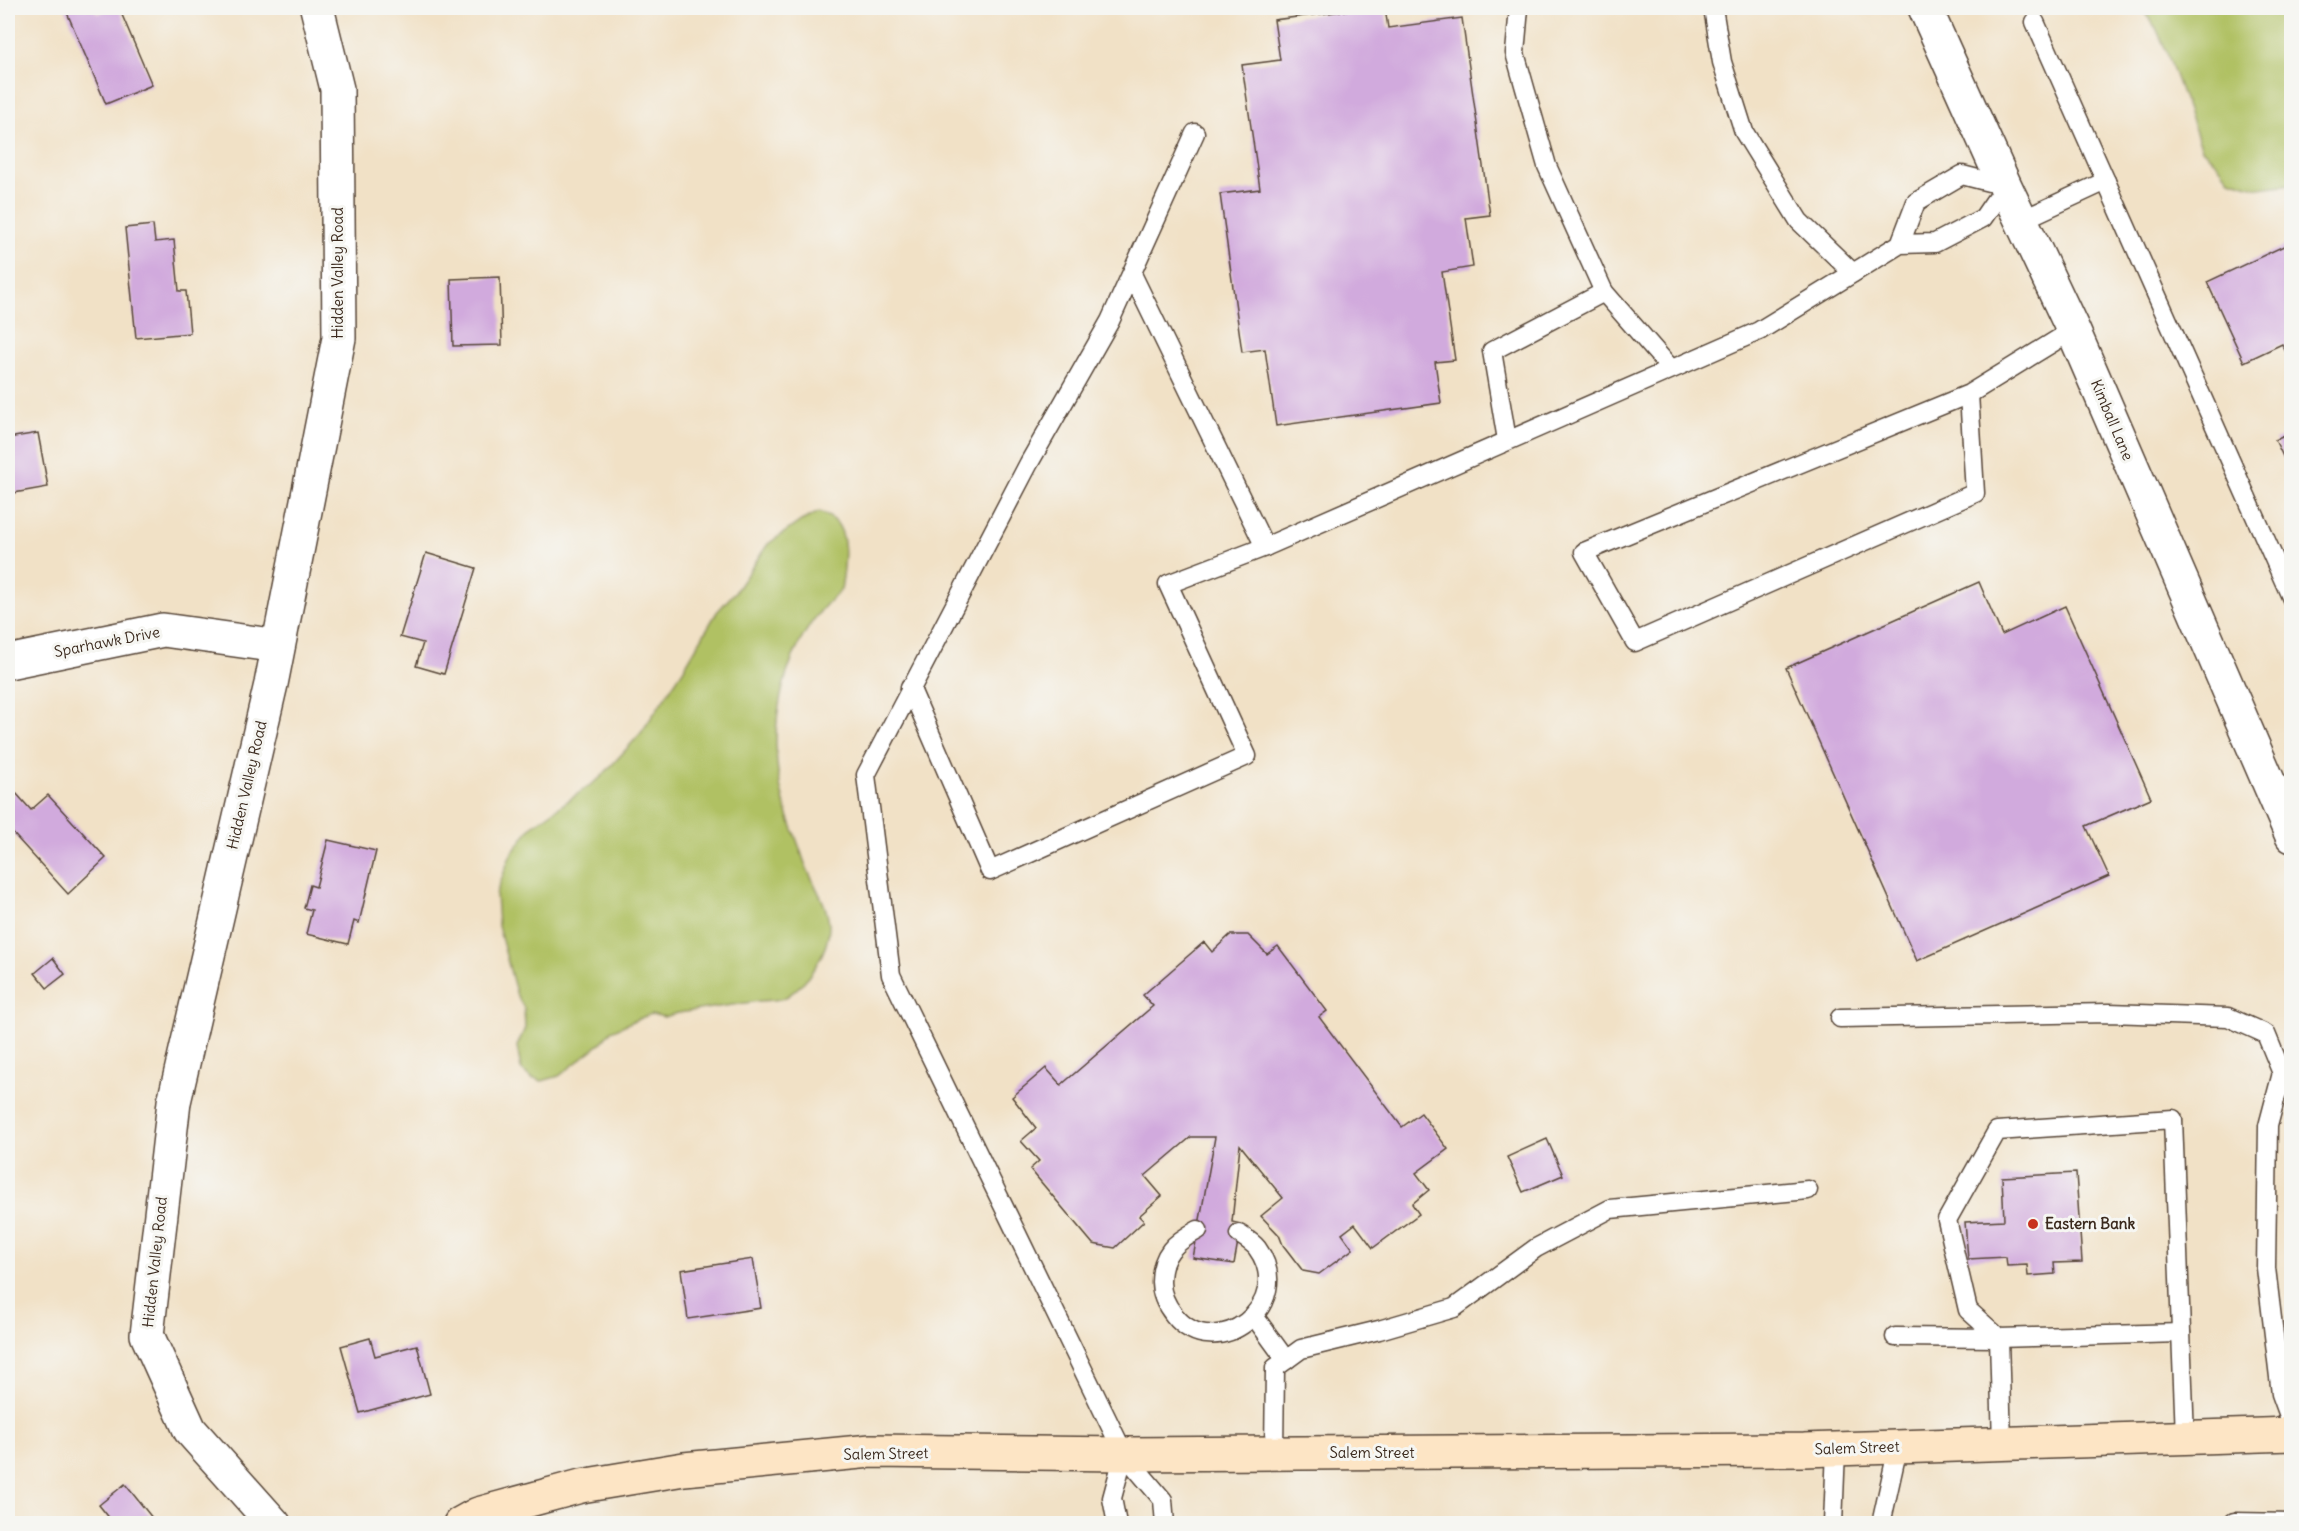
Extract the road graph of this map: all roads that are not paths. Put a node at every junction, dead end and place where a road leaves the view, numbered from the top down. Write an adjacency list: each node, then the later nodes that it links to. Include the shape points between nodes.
1 (317, 8): 20 (street, Hidden Valley Road, via 336,89 339,338)
2 (1519, 8): 13 (lane, via 1515,53 1547,166)
3 (1713, 8): 11 (lane, via 1722,62 1744,132 1799,221)
4 (1925, 8): 8 (street, Kimball Lane)
5 (2035, 22): 7 (lane)
6 (1195, 133): 12 (lane)
7 (2106, 181): 9 (lane); 19 (lane)
8 (2005, 186): 9 (street, Kimball Lane); 10 (lane, via 1983,218 1935,243); 10 (lane, via 1962,175 1916,202)
9 (2022, 220): 14 (street, Kimball Lane)
10 (1900, 244): 11 (lane)
11 (1853, 273): 15 (lane, via 1759,330)
12 (1132, 274): 18 (lane); 22 (lane)
13 (1604, 292): 15 (lane); 17 (lane, via 1492,351)
14 (2073, 330): 16 (lane); 23 (street, Kimball Lane)
15 (1671, 369): 17 (lane)
16 (1970, 394): 16 (lane, via 1975,493 1635,642 1584,552)
17 (1507, 440): 18 (lane)
18 (1265, 547): 22 (lane, via 1168,584 1247,756 990,871)
19 (2292, 599)
20 (278, 646): 21 (street, Sparhawk Drive, via 163,630); 45 (street, Hidden Valley Road, via 174,1102 147,1335 190,1430)
21 (8, 662)
22 (910, 687): 42 (lane, via 866,775 891,975)
23 (2292, 836)
24 (1840, 1018): 25 (lane, via 2109,1013 2228,1017 2266,1034)
25 (2282, 1074): 26 (lane); 35 (lane, via 2268,1126 2266,1269 2281,1395)
26 (2292, 1090)
27 (1808, 1190): 34 (lane, via 1610,1209 1536,1248 1454,1308 1301,1349)
28 (1198, 1230): 30 (lane, via 1179,1240 1161,1270 1161,1289 1167,1306 1186,1326 1212,1334 1230,1332)
29 (1239, 1234): 30 (lane, via 1256,1247 1268,1279 1266,1296)
30 (1254, 1316): 34 (lane)
31 (2181, 1333): 33 (lane); 33 (lane, via 2174,1119 1997,1131 1947,1220 1968,1310); 37 (lane)
32 (1895, 1337): 33 (lane)
33 (1999, 1338): 38 (lane)
34 (1286, 1360): 41 (lane, via 1275,1368)
35 (2292, 1424)
36 (2292, 1434): 37 (main road, Salem Street)
37 (2185, 1437): 38 (main road, Salem Street)
38 (2002, 1444): 39 (main road, Salem Street)
39 (1898, 1447): 40 (main road, Salem Street); 50 (lane)
40 (1836, 1449): 41 (main road, Salem Street); 49 (lane)
41 (1274, 1453): 42 (main road, Salem Street)
42 (1124, 1454): 46 (main road, Salem Street, via 871,1452 684,1469 581,1486 478,1514); 47 (lane, via 1113,1498); 48 (lane, via 1163,1500)
43 (2234, 1522): 44 (lane)
44 (2292, 1523)
45 (274, 1524)
46 (460, 1524)
47 (1117, 1524)
48 (1165, 1524)
49 (1833, 1524)
50 (1881, 1524)

